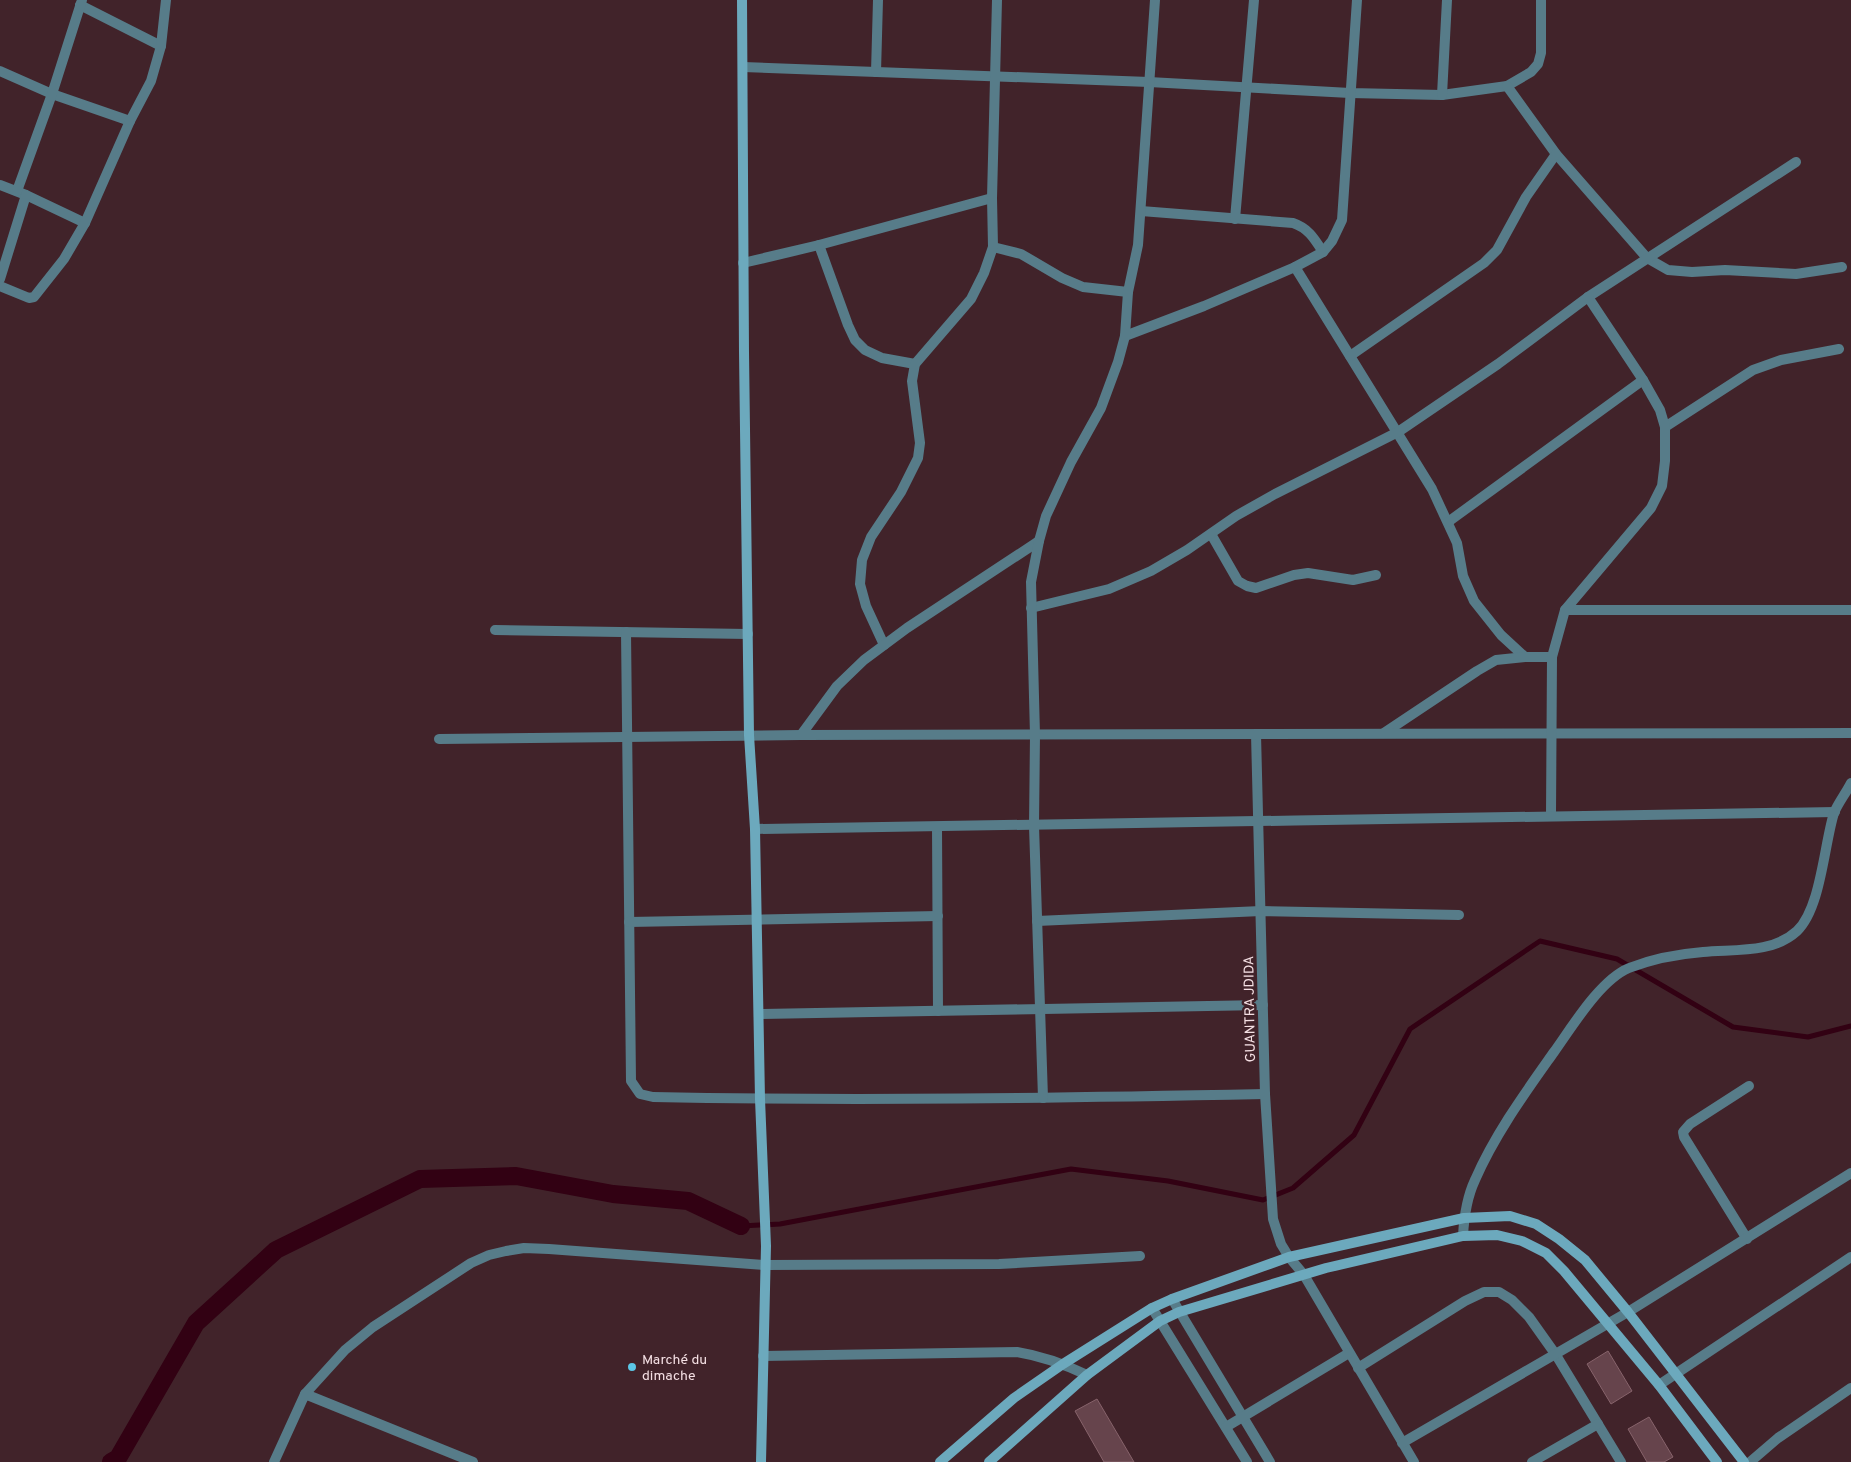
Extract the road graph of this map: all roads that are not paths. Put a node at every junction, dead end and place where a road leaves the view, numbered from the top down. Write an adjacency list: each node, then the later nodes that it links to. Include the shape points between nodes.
1 (166, 0): 11 (street)
2 (742, 0): 12 (main road)
3 (878, 0): 14 (street)
4 (997, 0): 15 (street)
5 (1155, 0): 16 (street)
6 (1254, 0): 18 (street)
7 (1356, 0): 19 (street)
8 (1447, 0): 21 (street)
9 (1542, 0): 17 (street, via 1542,43 1538,64)
10 (81, 3): 11 (street); 20 (street)
11 (161, 46): 22 (street, via 151,81)
12 (743, 67): 14 (street); 35 (main road)
13 (0, 71): 20 (street)
14 (876, 72): 15 (street)
15 (996, 77): 16 (street); 27 (street)
16 (1149, 82): 18 (street); 28 (street)
17 (1507, 86): 21 (street); 23 (street)
18 (1247, 88): 19 (street); 29 (street)
19 (1350, 92): 21 (street); 33 (street, via 1342,220 1332,242)
20 (52, 94): 22 (street); 26 (street)
21 (1442, 94)
22 (130, 121): 30 (street)
23 (1556, 154): 34 (street); 44 (street, via 1526,197 1497,250 1484,263)
24 (1796, 162): 34 (street)
25 (0, 185): 26 (street)
26 (21, 193): 30 (street); 38 (street)
27 (992, 198): 31 (street); 32 (street)
28 (1141, 211): 29 (street); 40 (street)
29 (1236, 219): 33 (street, via 1303,226)
30 (85, 223): 39 (street, via 64,259 34,297 28,298)
31 (820, 245): 35 (street); 45 (street, via 855,340 865,350 882,358)
32 (993, 247): 40 (street, via 1021,254 1062,278 1083,286); 45 (street, via 971,299)
33 (1323, 252): 36 (street)
34 (1647, 258): 37 (street, via 1668,270 1692,272 1725,270 1796,274); 41 (street)
35 (743, 263): 58 (main road)
36 (1295, 267): 42 (street); 44 (street)
37 (1842, 267)
38 (0, 278)
39 (0, 286)
40 (1128, 292): 42 (street)
41 (1588, 297): 46 (street); 48 (street)
42 (1125, 336): 51 (street, via 1101,408 1071,462 1046,516)
43 (1839, 349): 47 (street, via 1781,360 1753,370)
44 (1350, 356): 48 (street)
45 (915, 364): 59 (street, via 912,381 920,443 918,458 901,492 871,537 862,560 860,584)
46 (1643, 380): 47 (street, via 1660,410); 49 (street)
47 (1665, 427): 54 (street, via 1662,486 1651,508)
48 (1398, 432): 49 (street); 50 (street, via 1274,494)
49 (1448, 522): 60 (street, via 1457,543 1463,576 1474,601 1501,635)
50 (1211, 534): 52 (street, via 1238,581 1247,586 1256,588 1308,573 1353,580); 53 (street, via 1150,571 1109,588)
51 (1039, 541): 53 (street, via 1031,582); 59 (street)
52 (1376, 575)
53 (1031, 608): 67 (street)
54 (1565, 610): 55 (street); 61 (street)
55 (1851, 610)
56 (495, 630): 57 (street)
57 (626, 632): 58 (street); 69 (street)
58 (748, 634): 68 (main road)
59 (884, 645): 66 (street, via 837,686)
60 (1525, 657): 61 (street); 62 (street, via 1496,660 1477,670)
61 (1552, 657): 65 (street)
62 (1383, 733): 64 (street); 65 (street)
63 (1851, 733): 65 (street)
64 (1256, 734): 67 (street); 74 (street, GUANTRA JDIDA)
65 (1552, 734): 73 (street)
66 (801, 735): 67 (street); 68 (street)
67 (1035, 735): 75 (street)
68 (749, 736): 69 (street); 77 (main road)
69 (627, 737): 70 (street); 83 (street)
70 (438, 739)
71 (1851, 783): 72 (street)
72 (1835, 812): 73 (street); 93 (street, via 1814,898 1798,930 1784,940 1755,949 1694,953 1657,959 1627,969 1588,1003 1493,1142 1474,1183)
73 (1551, 815): 74 (street)
74 (1258, 822): 75 (street); 78 (street, GUANTRA JDIDA)
75 (1034, 826): 76 (street); 82 (street)
76 (937, 827): 77 (street); 80 (street)
77 (755, 829): 81 (main road)
78 (1260, 911): 79 (street); 82 (street); 84 (street, GUANTRA JDIDA)
79 (1458, 915)
80 (938, 916): 81 (street); 86 (street)
81 (757, 920): 83 (street); 87 (main road)
82 (1037, 921): 85 (street)
83 (630, 922): 91 (street, via 631,1081 640,1094 653,1098)
84 (1263, 1005): 85 (street); 89 (street, GUANTRA JDIDA)
85 (1041, 1009): 86 (street); 90 (street)
86 (938, 1010): 87 (street)
87 (759, 1014): 91 (main road)
88 (1749, 1086): 95 (street, via 1690,1124 1683,1132)
89 (1265, 1094): 90 (street); 97 (street, GUANTRA JDIDA, via 1273,1219 1280,1244)
90 (1043, 1098): 91 (street)
91 (760, 1100): 99 (main road)
92 (1851, 1173): 95 (street)
93 (1464, 1218): 94 (street); 97 (main road); 104 (main road, via 1510,1216 1536,1224 1585,1260)
94 (1463, 1236): 100 (main road); 106 (main road, via 1497,1235 1522,1241 1546,1253)
95 (1747, 1239): 104 (street)
96 (1140, 1256): 99 (street, via 999,1264)
97 (1289, 1257): 100 (street, GUANTRA JDIDA); 101 (main road)
98 (1851, 1257): 112 (street)
99 (765, 1265): 109 (main road); 116 (street, via 524,1248 489,1255 471,1263 373,1327 345,1350)
100 (1304, 1275): 103 (main road); 107 (street, GUANTRA JDIDA)
101 (1172, 1299): 102 (main road); 103 (street)
102 (1152, 1308): 105 (street); 110 (main road)
103 (1179, 1312): 105 (main road); 117 (street)
104 (1628, 1312): 106 (street); 112 (main road)
105 (1160, 1322): 113 (main road); 119 (street)
106 (1609, 1324): 108 (street); 114 (main road)
107 (1349, 1353): 111 (street, GUANTRA JDIDA); 117 (street)
108 (1556, 1355): 111 (street, via 1529,1317 1512,1300 1499,1292 1484,1292); 118 (street); 121 (street)
109 (763, 1356): 110 (street, via 996,1351 1036,1355); 120 (main road)
110 (1062, 1364): 113 (street); 126 (main road, via 1014,1398)
111 (1358, 1368): 121 (street, GUANTRA JDIDA)
112 (1676, 1373): 114 (street); 134 (main road)
113 (1087, 1375): 127 (main road)
114 (1659, 1385): 133 (main road)
115 (1851, 1388): 135 (street, via 1778,1438)
116 (305, 1394): 122 (street); 123 (street)
117 (1242, 1417): 119 (street); 129 (street)
118 (1598, 1424): 131 (street); 132 (street)
119 (1226, 1427): 128 (street)
120 (761, 1436): 124 (main road); 125 (main road)
121 (1402, 1443): 130 (street, GUANTRA JDIDA)
122 (466, 1461)
123 (274, 1462)
124 (761, 1462)
125 (771, 1462)
126 (940, 1462)
127 (989, 1462)
128 (1247, 1462)
129 (1270, 1462)
130 (1414, 1462)
131 (1532, 1462)
132 (1621, 1462)
133 (1717, 1462)
134 (1744, 1462)
135 (1750, 1462)

